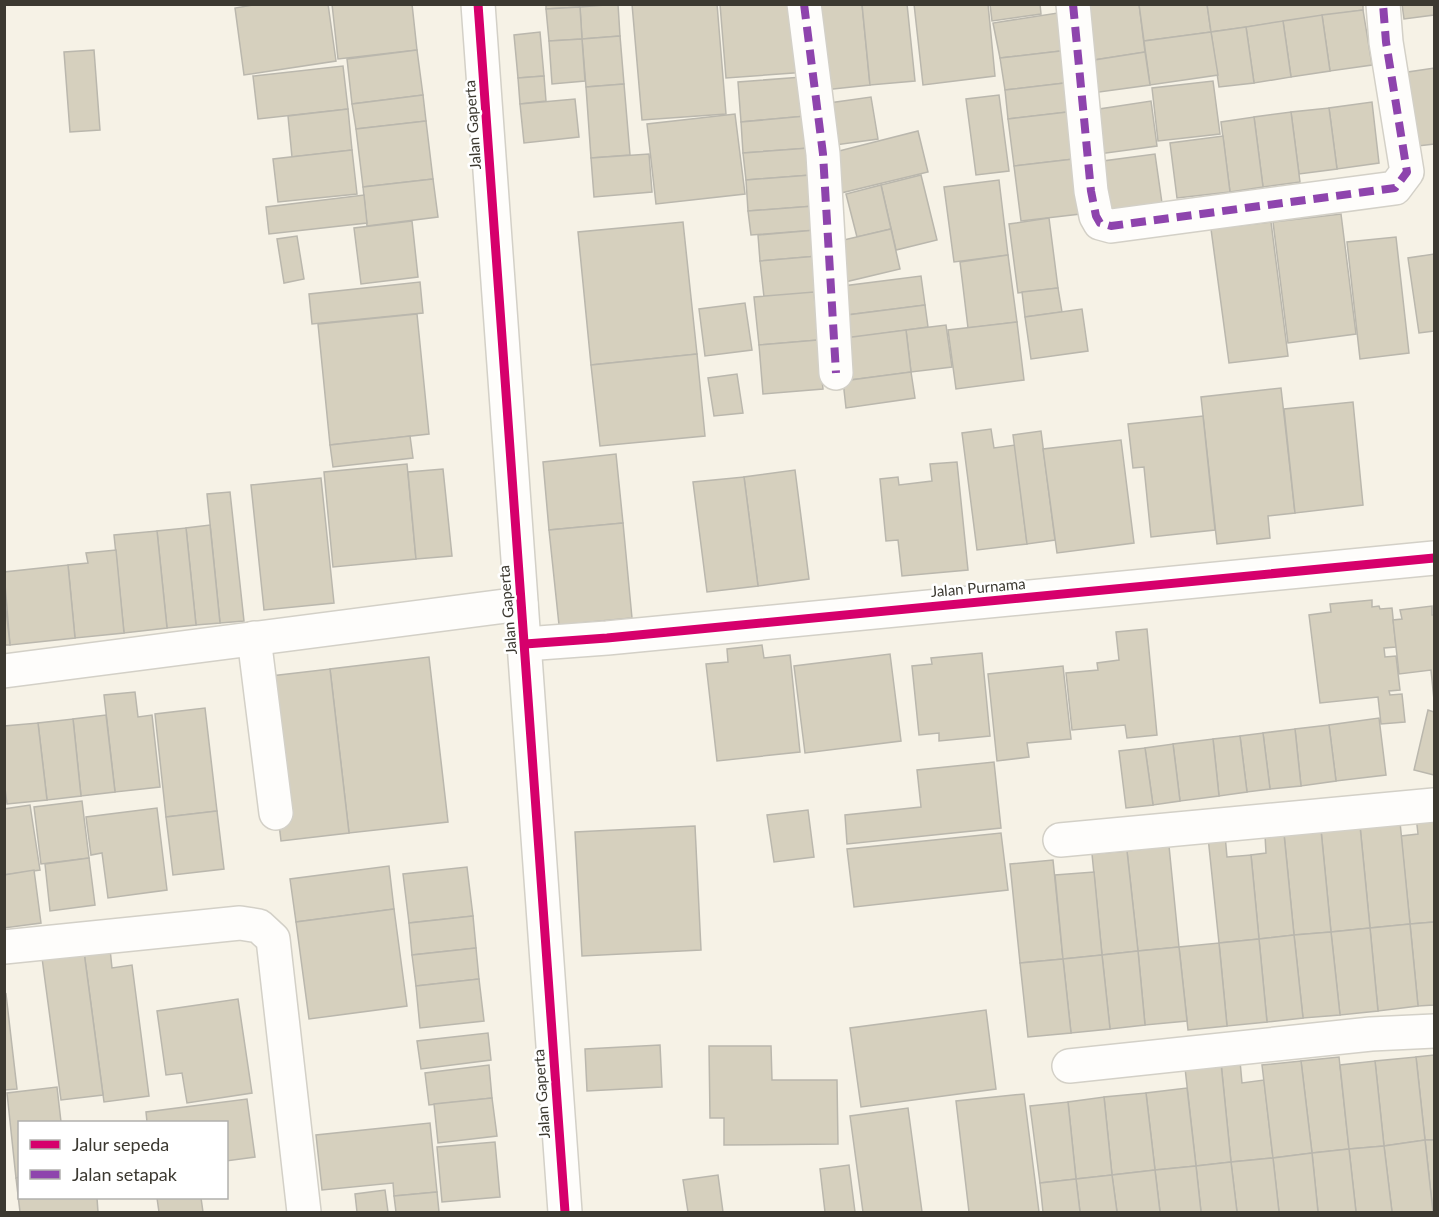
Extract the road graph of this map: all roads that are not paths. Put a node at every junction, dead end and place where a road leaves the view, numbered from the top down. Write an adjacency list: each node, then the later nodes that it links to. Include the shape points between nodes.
1 (478, 4): 7 (street, Jalan Gaperta)
2 (804, 4): 5 (street, via 823,154)
3 (1073, 4): 4 (street, via 1091,191 1096,216 1100,223 1111,226 1395,188 1407,172)
4 (1383, 4)
5 (836, 373)
6 (1434, 558): 9 (street, Jalan Purnama)
7 (521, 604): 8 (street); 9 (street, Jalan Gaperta)
8 (254, 638): 10 (street); 12 (street)
9 (525, 644): 18 (street, Jalan Gaperta)
10 (4, 671)
11 (1434, 805): 13 (street)
12 (276, 813)
13 (1060, 840)
14 (4, 947): 17 (street, via 240,923 259,926 273,939)
15 (1434, 1031): 16 (street, via 1371,1034)
16 (1069, 1066)
17 (304, 1212)
18 (565, 1212)

